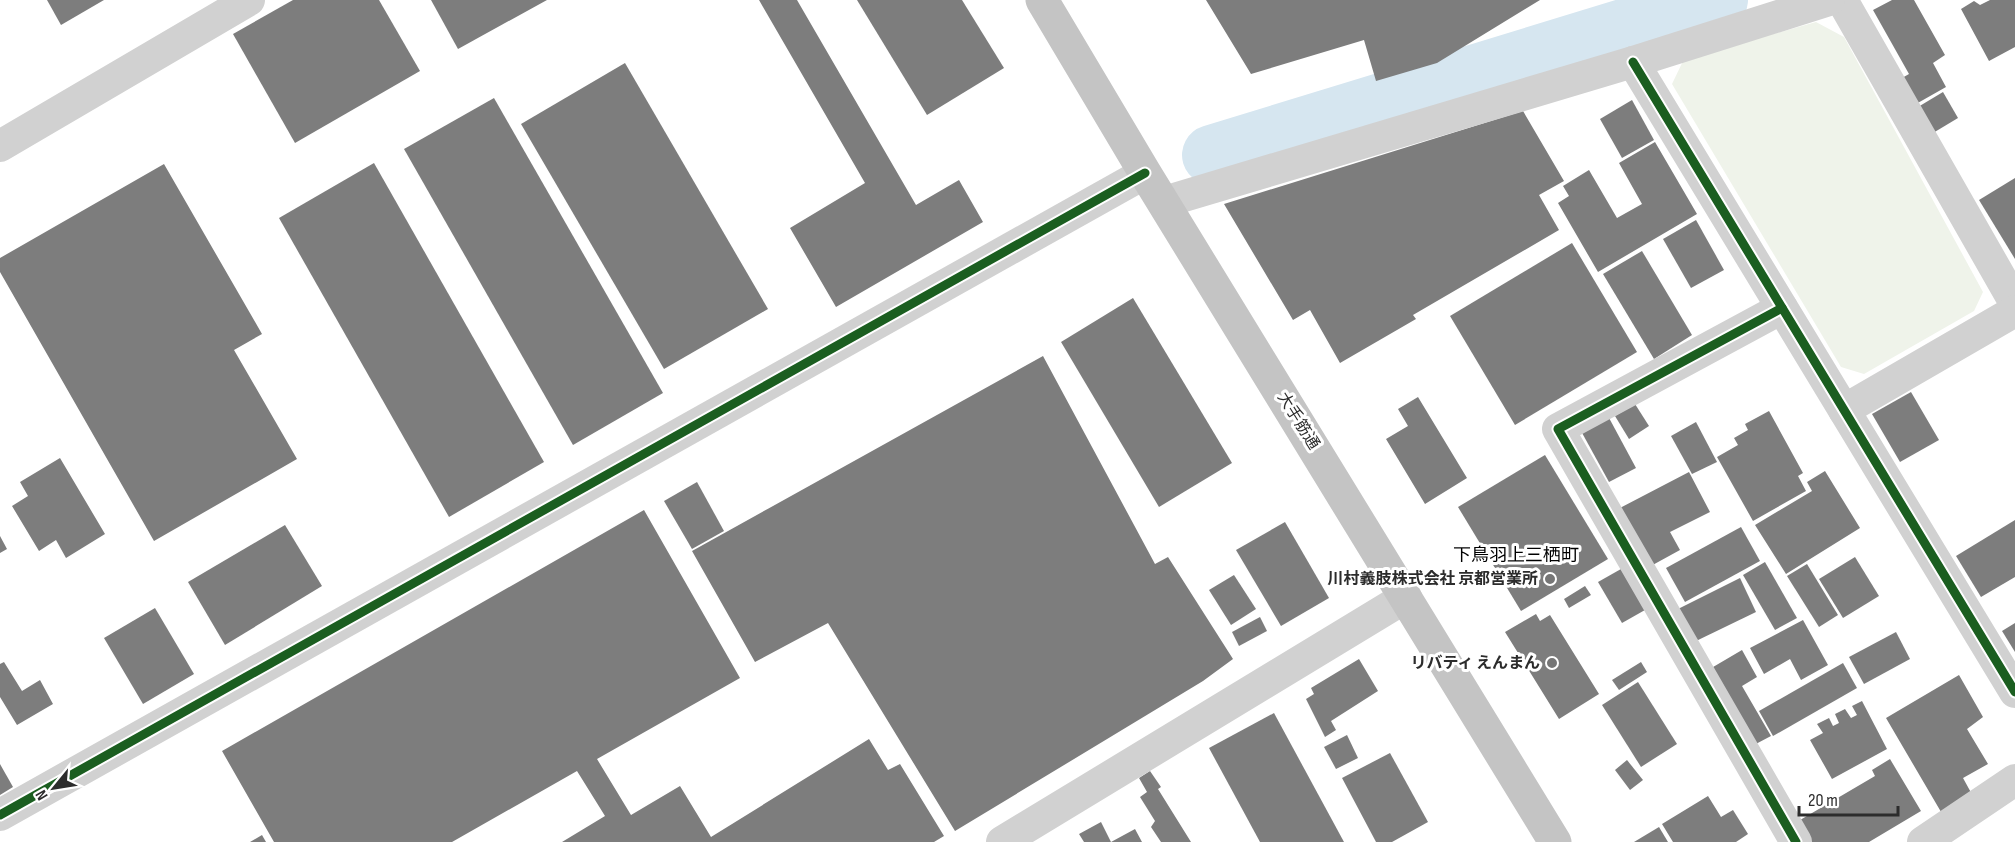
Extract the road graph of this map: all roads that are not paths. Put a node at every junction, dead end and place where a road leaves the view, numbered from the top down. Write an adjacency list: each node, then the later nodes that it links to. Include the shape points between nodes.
1 (249, 0): 6 (street)
2 (1042, 0): 7 (main road, 大手筋通)
3 (1829, 0): 5 (street)
4 (1842, 0): 9 (street)
5 (1633, 62): 8 (street); 10 (street)
6 (0, 146)
7 (1145, 173): 8 (main road, 大手筋通); 16 (street)
8 (1164, 202): 13 (main road, 大手筋通)
9 (2015, 303)
10 (1782, 308): 12 (street); 20 (street, via 1558,429)
11 (2015, 311): 12 (street)
12 (1844, 410): 14 (street)
13 (1406, 597): 18 (street); 19 (main road, 大手筋通)
14 (2015, 692)
15 (2015, 780): 17 (street)
16 (0, 815)
17 (1929, 840)
18 (1002, 842)
19 (1555, 842)
20 (1796, 842)

